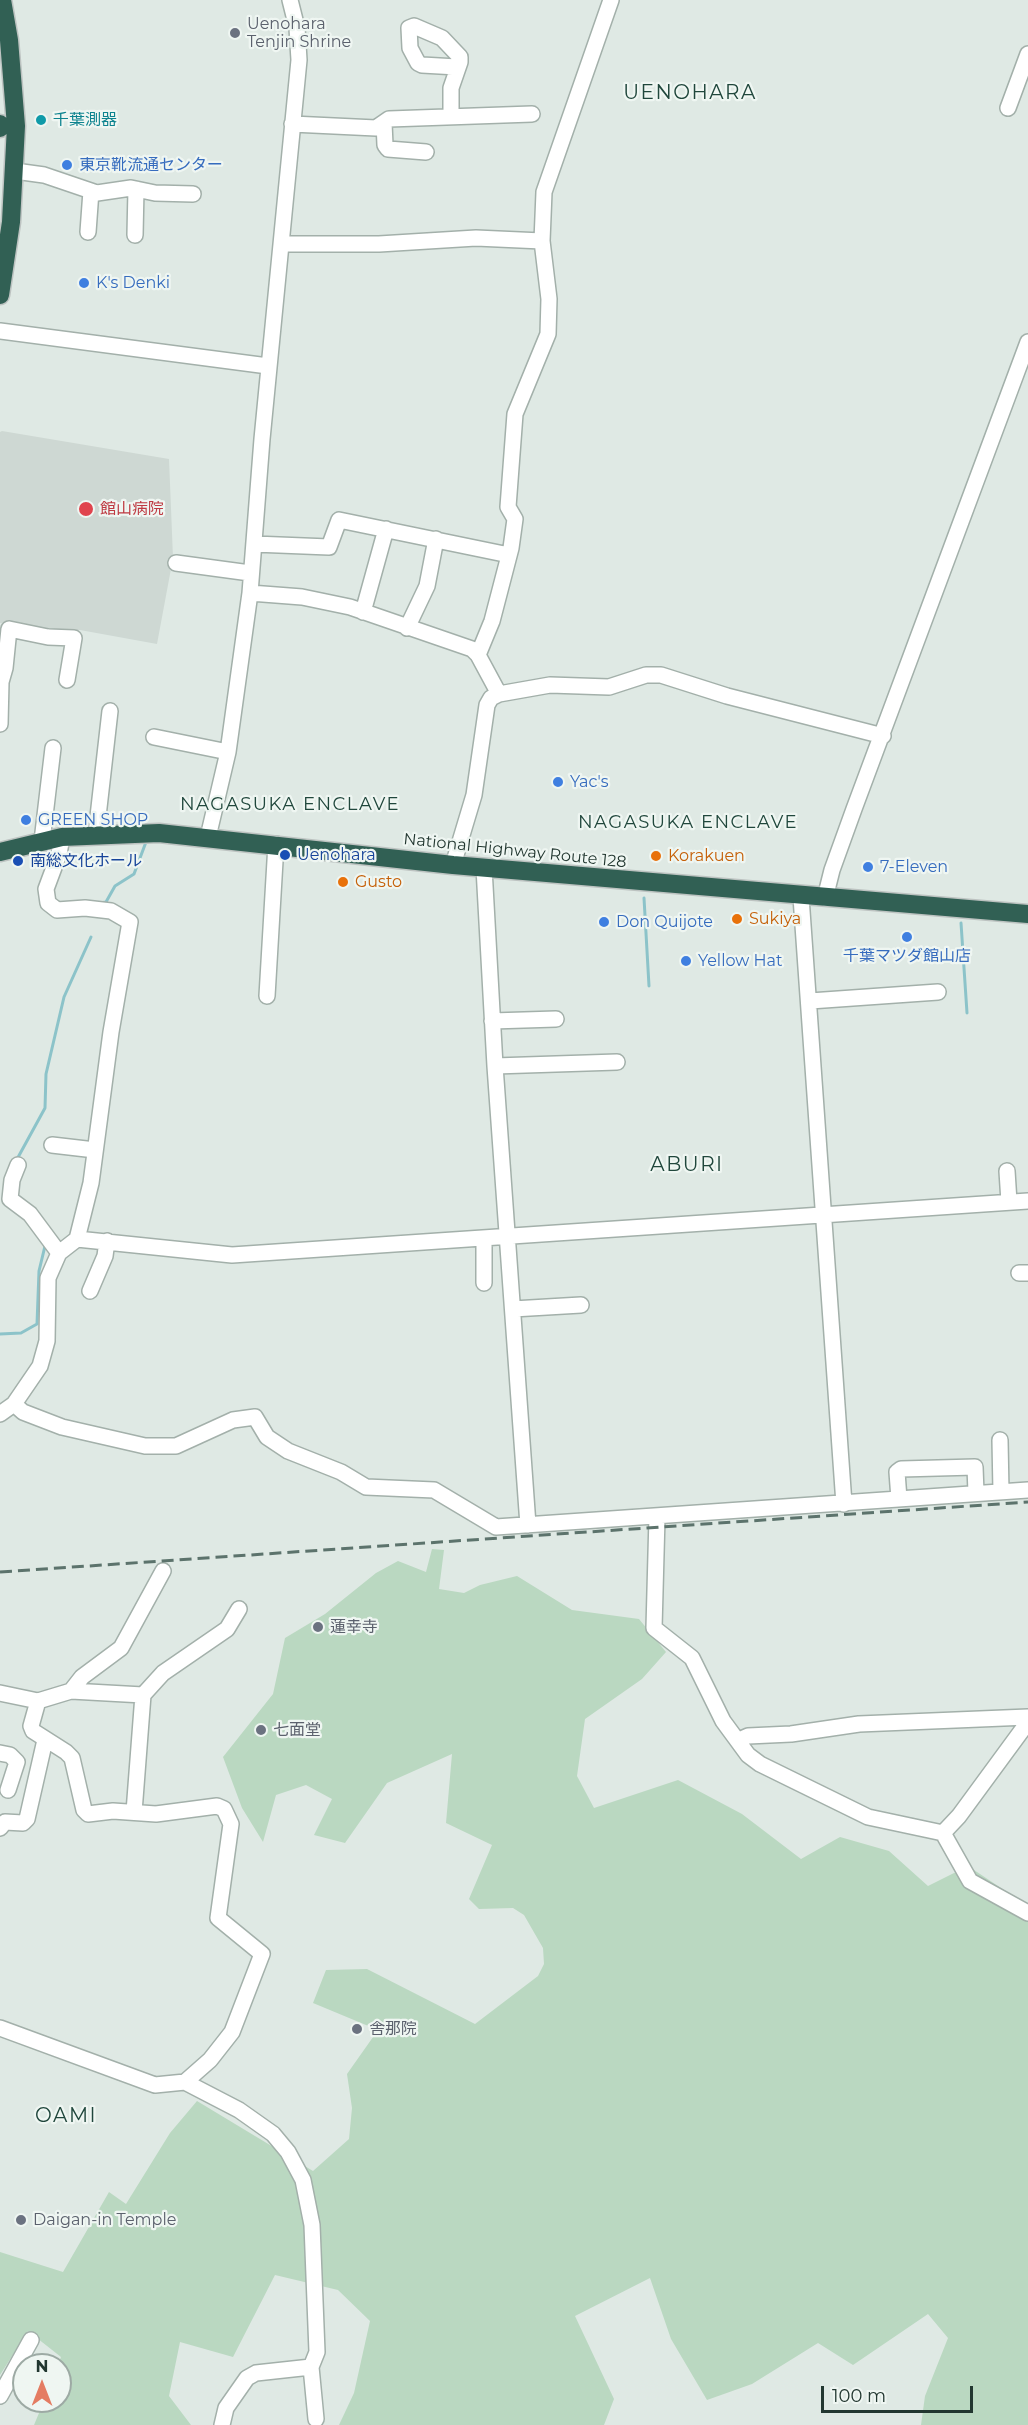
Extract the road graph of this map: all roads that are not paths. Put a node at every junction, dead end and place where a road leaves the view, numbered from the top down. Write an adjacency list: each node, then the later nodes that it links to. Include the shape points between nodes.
1 (2, 0): 6 (highway)
2 (290, 0): 11 (street, via 299,60)
3 (611, 0): 19 (street, via 544,192)
4 (1028, 54): 7 (street)
5 (457, 67): 9 (street, via 451,88)
6 (7, 100): 13 (highway)
7 (1008, 108)
8 (532, 114): 9 (street)
9 (451, 117): 10 (street, via 389,119)
10 (384, 123): 11 (street, via 376,128); 12 (street, via 388,149)
11 (292, 124): 20 (street)
12 (426, 152)
13 (15, 171): 15 (street, via 44,175); 21 (highway)
14 (136, 189): 15 (street); 16 (street); 18 (street)
15 (91, 191): 17 (street)
16 (193, 194)
17 (88, 232)
18 (135, 235)
19 (542, 241): 20 (street, via 476,238 379,244); 28 (street, via 549,299 548,334 515,414 508,507 515,519)
20 (281, 244): 24 (street)
21 (0, 295)
22 (0, 331): 24 (street)
23 (1028, 342): 40 (street)
24 (268, 366): 27 (street)
25 (386, 530): 26 (street); 27 (street, via 339,520 329,547); 32 (street)
26 (436, 539): 28 (street); 34 (street, via 427,586)
27 (254, 544): 30 (street)
28 (510, 555): 35 (street)
29 (176, 563): 30 (street)
30 (250, 573): 31 (street)
31 (250, 593): 32 (street, via 302,597); 43 (street)
32 (363, 612): 34 (street)
33 (4, 628): 36 (street, via 74,638); 39 (street)
34 (406, 628): 35 (street, via 472,649)
35 (478, 655): 37 (street)
36 (67, 680)
37 (499, 694): 40 (street, via 550,685 609,687 646,675 661,675); 50 (street, via 487,705 472,802)
38 (110, 711): 44 (street)
39 (0, 724)
40 (883, 736): 53 (street, via 835,860)
41 (154, 737): 43 (street)
42 (53, 748): 47 (street)
43 (228, 752): 46 (street)
44 (96, 834): 45 (highway, National Highway Route 128); 46 (highway, National Highway Route 128)
45 (62, 837): 47 (highway, National Highway Route 128); 63 (street, via 46,889 48,903 57,910 111,911 130,922)
46 (208, 837): 48 (highway, National Highway Route 128)
47 (42, 841): 49 (highway, National Highway Route 128)
48 (276, 844): 50 (highway, National Highway Route 128); 56 (street)
49 (0, 852)
50 (453, 866): 51 (highway, National Highway Route 128)
51 (484, 868): 52 (highway, National Highway Route 128); 59 (street)
52 (801, 897): 53 (highway, National Highway Route 128); 57 (street)
53 (825, 898): 54 (highway, National Highway Route 128)
54 (1028, 914)
55 (938, 992): 57 (street)
56 (267, 996)
57 (810, 1001): 68 (street)
58 (556, 1019): 59 (street)
59 (492, 1021): 61 (street)
60 (616, 1062): 61 (street)
61 (495, 1066): 69 (street)
62 (52, 1145): 63 (street)
63 (95, 1150): 70 (street)
64 (18, 1165): 73 (street, via 10,1199 30,1214)
65 (1007, 1171): 67 (street)
66 (1028, 1201): 67 (street)
67 (1009, 1202): 68 (street)
68 (824, 1215): 69 (street); 85 (street)
69 (508, 1237): 71 (street); 77 (street)
70 (77, 1239): 72 (street); 73 (street)
71 (484, 1239): 72 (street, via 232,1255); 74 (street)
72 (107, 1241): 75 (street)
73 (59, 1252): 78 (street, via 48,1278 47,1341 40,1366)
74 (484, 1283)
75 (90, 1291)
76 (581, 1305): 77 (street)
77 (513, 1309): 87 (street)
78 (14, 1404): 79 (street); 87 (street, via 23,1412 62,1427 145,1446 176,1446 233,1420 255,1416 267,1437 288,1451 366,1487 434,1490 496,1527)
79 (0, 1414)
80 (1000, 1440): 82 (street)
81 (1028, 1490): 82 (street)
82 (1001, 1492): 83 (street)
83 (976, 1493): 84 (street); 84 (street, via 975,1467 901,1469 897,1472)
84 (899, 1499): 85 (street)
85 (844, 1504): 86 (street)
86 (657, 1517): 87 (street); 97 (street, via 654,1628 692,1658 723,1721)
87 (528, 1525)
88 (163, 1571): 90 (street, via 121,1648 82,1677)
89 (239, 1609): 92 (street, via 227,1629 163,1673)
90 (71, 1691): 92 (street); 93 (street)
91 (0, 1693): 93 (street)
92 (143, 1695): 100 (street)
93 (38, 1701): 96 (street, via 31,1725)
94 (1028, 1717): 97 (street, via 859,1725)
95 (1028, 1722): 102 (street)
96 (45, 1740): 100 (street, via 72,1758 88,1814); 101 (street, via 27,1819 23,1823 5,1822)
97 (739, 1740): 102 (street, via 748,1755 760,1764 868,1817)
98 (0, 1753): 99 (street, via 17,1762)
99 (8, 1790)
100 (134, 1812): 105 (street, via 156,1814 217,1806 224,1809 231,1824 218,1918 262,1954 232,2032 210,2060)
101 (0, 1828)
102 (943, 1833): 103 (street, via 970,1881)
103 (1028, 1913)
104 (0, 2028): 105 (street, via 155,2085)
105 (185, 2082): 107 (street, via 239,2110 273,2134 303,2180 312,2225 317,2352)
106 (31, 2340): 108 (street)
107 (311, 2367): 109 (street); 110 (street, via 256,2373 246,2378 226,2408)
108 (0, 2396)
109 (316, 2419)
110 (222, 2425)

